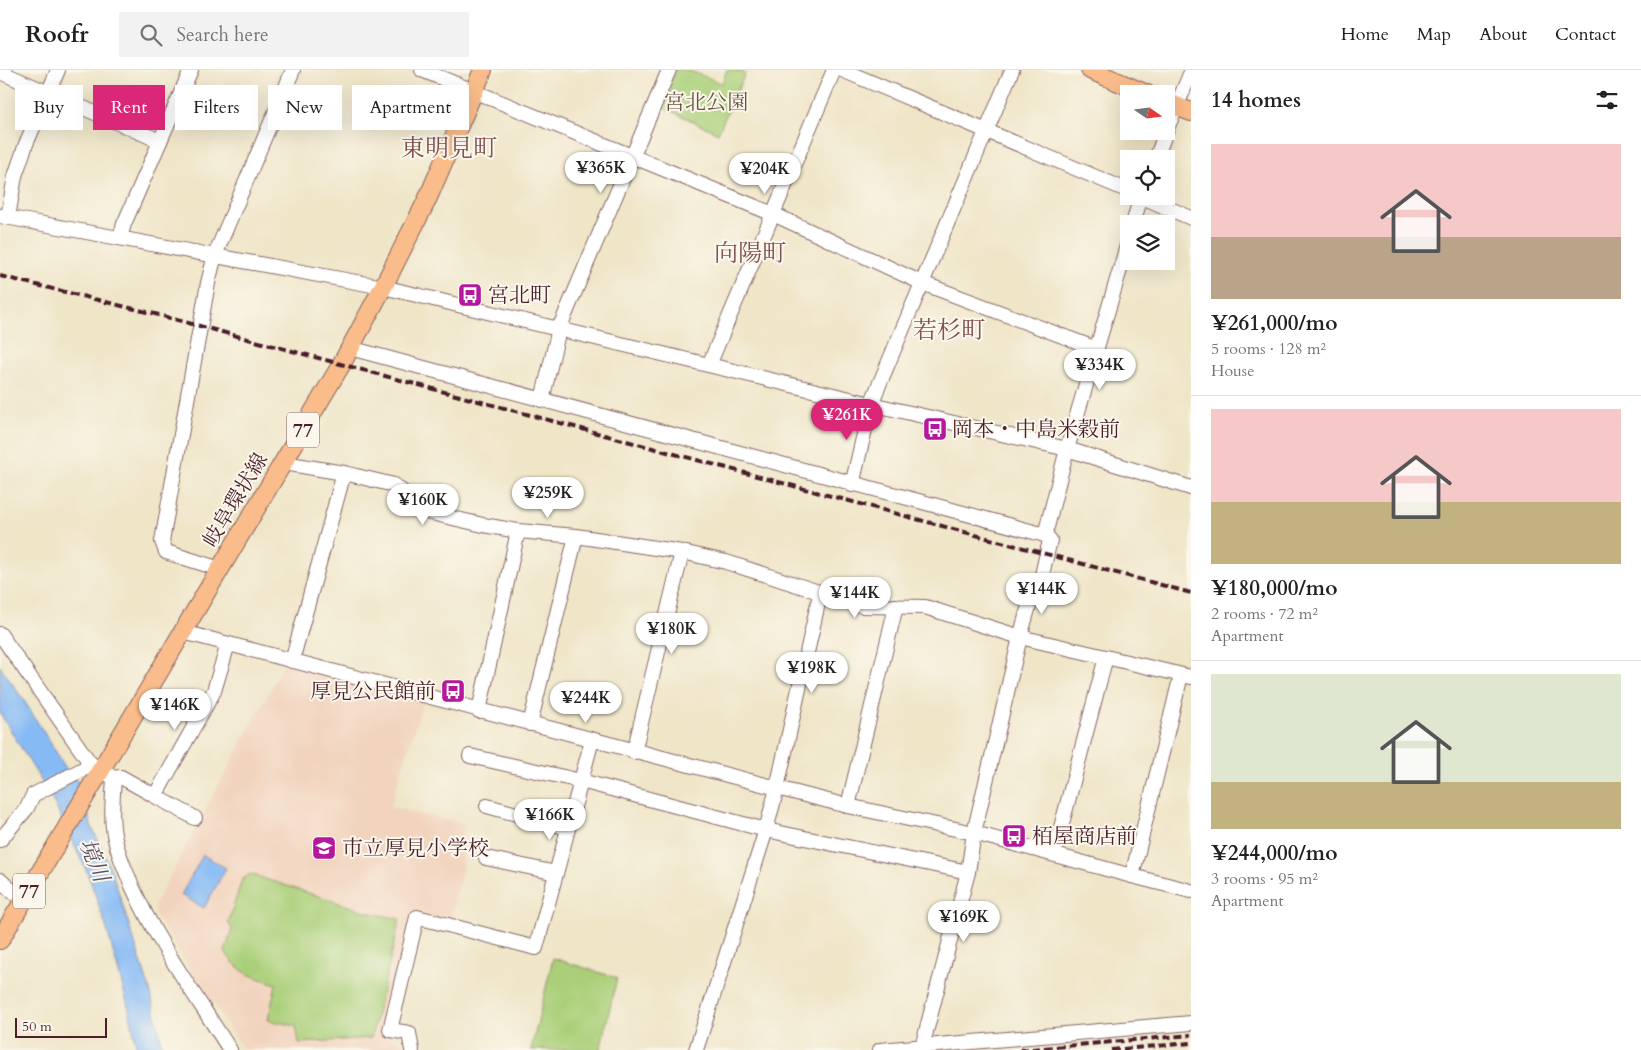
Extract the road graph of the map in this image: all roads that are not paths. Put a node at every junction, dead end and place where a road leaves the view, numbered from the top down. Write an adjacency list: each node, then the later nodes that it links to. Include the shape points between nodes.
1 (58, 70): 14 (street)
2 (191, 70): 21 (street)
3 (293, 70): 29 (street)
4 (422, 70): 16 (street)
5 (483, 70): 16 (main road, 岐阜環状線 / 77)
6 (669, 70): 22 (street)
7 (834, 70): 25 (street)
8 (842, 70): 20 (street)
9 (1012, 70): 20 (street)
10 (1090, 70): 15 (main road)
11 (0, 72): 13 (street)
12 (1191, 72): 18 (street)
13 (31, 85)
14 (51, 85)
15 (1126, 85)
16 (474, 91): 22 (street); 32 (main road, 岐阜環状線 / 77, via 427,200)
17 (83, 107): 21 (street)
18 (1178, 107)
19 (32, 130): 26 (street)
20 (986, 131): 23 (street); 31 (street)
21 (160, 141): 28 (street)
22 (632, 156): 25 (street); 33 (street)
23 (1120, 187)
24 (1161, 205): 27 (street)
25 (773, 214): 31 (street); 36 (street)
26 (4, 216): 28 (street)
27 (1191, 218)
28 (120, 238): 29 (street)
29 (215, 255): 32 (street); 48 (street, via 162,541 166,552)
30 (1120, 270): 35 (street)
31 (922, 283): 35 (street); 38 (street)
32 (383, 287): 33 (street); 34 (main road, 岐阜環状線 / 77)
33 (560, 329): 36 (street); 37 (street)
34 (350, 348): 37 (street); 40 (main road, 岐阜環状線 / 77)
35 (1097, 349): 39 (street)
36 (709, 365): 38 (street)
37 (542, 400): 42 (street)
38 (871, 404): 39 (street); 42 (street)
39 (1067, 449): 43 (street); 46 (street)
40 (284, 463): 41 (street); 48 (main road, 岐阜環状線 / 77)
41 (344, 473): 44 (street, via 394,485 427,512); 56 (street)
42 (852, 485): 46 (street)
43 (1191, 488)
44 (518, 531): 45 (street); 58 (street)
45 (576, 536): 47 (street); 59 (street)
46 (1045, 536): 53 (street, via 1050,540 1041,579 1035,585)
47 (682, 552): 49 (street, via 726,562); 61 (street)
48 (220, 569): 51 (main road, 岐阜環状線 / 77)
49 (820, 594): 50 (street, via 862,606); 65 (street)
50 (896, 606): 53 (street, via 925,607); 68 (street)
51 (183, 632): 54 (street); 63 (main road, 岐阜環状線 / 77)
52 (0, 634): 63 (street)
53 (1020, 637): 55 (street); 72 (street)
54 (228, 644): 56 (street); 66 (street, via 214,691)
55 (1106, 657): 57 (street); 74 (street)
56 (292, 661): 58 (street)
57 (1186, 676): 78 (street)
58 (480, 711): 59 (street)
59 (530, 724): 60 (street)
60 (592, 740): 61 (street); 64 (street)
61 (634, 752): 65 (street)
62 (470, 756): 64 (street)
63 (97, 771): 66 (street, via 121,777); 73 (street, via 33,795 27,808); 81 (main road, 岐阜環状線 / 77); 85 (street, via 115,840 142,909)
64 (581, 782): 70 (street); 71 (street)
65 (777, 788): 68 (street); 71 (street)
66 (155, 796): 69 (street)
67 (487, 806): 70 (street)
68 (848, 806): 72 (street)
69 (195, 818)
70 (568, 828): 77 (street)
71 (766, 830): 76 (street); 87 (street)
72 (974, 833): 74 (street); 76 (street)
73 (0, 840)
74 (1054, 854): 78 (street)
75 (486, 858): 77 (street)
76 (968, 872): 84 (street)
77 (556, 873): 86 (street, via 536,948 417,917 390,1030 409,1033)
78 (1132, 876): 80 (street)
79 (0, 880): 81 (street)
80 (1191, 891)
81 (23, 901): 82 (main road, 岐阜環状線 / 77)
82 (0, 940)
83 (1191, 1023): 84 (street)
84 (922, 1047): 88 (street)
85 (230, 1050)
86 (412, 1050)
87 (696, 1050)
88 (880, 1050)

